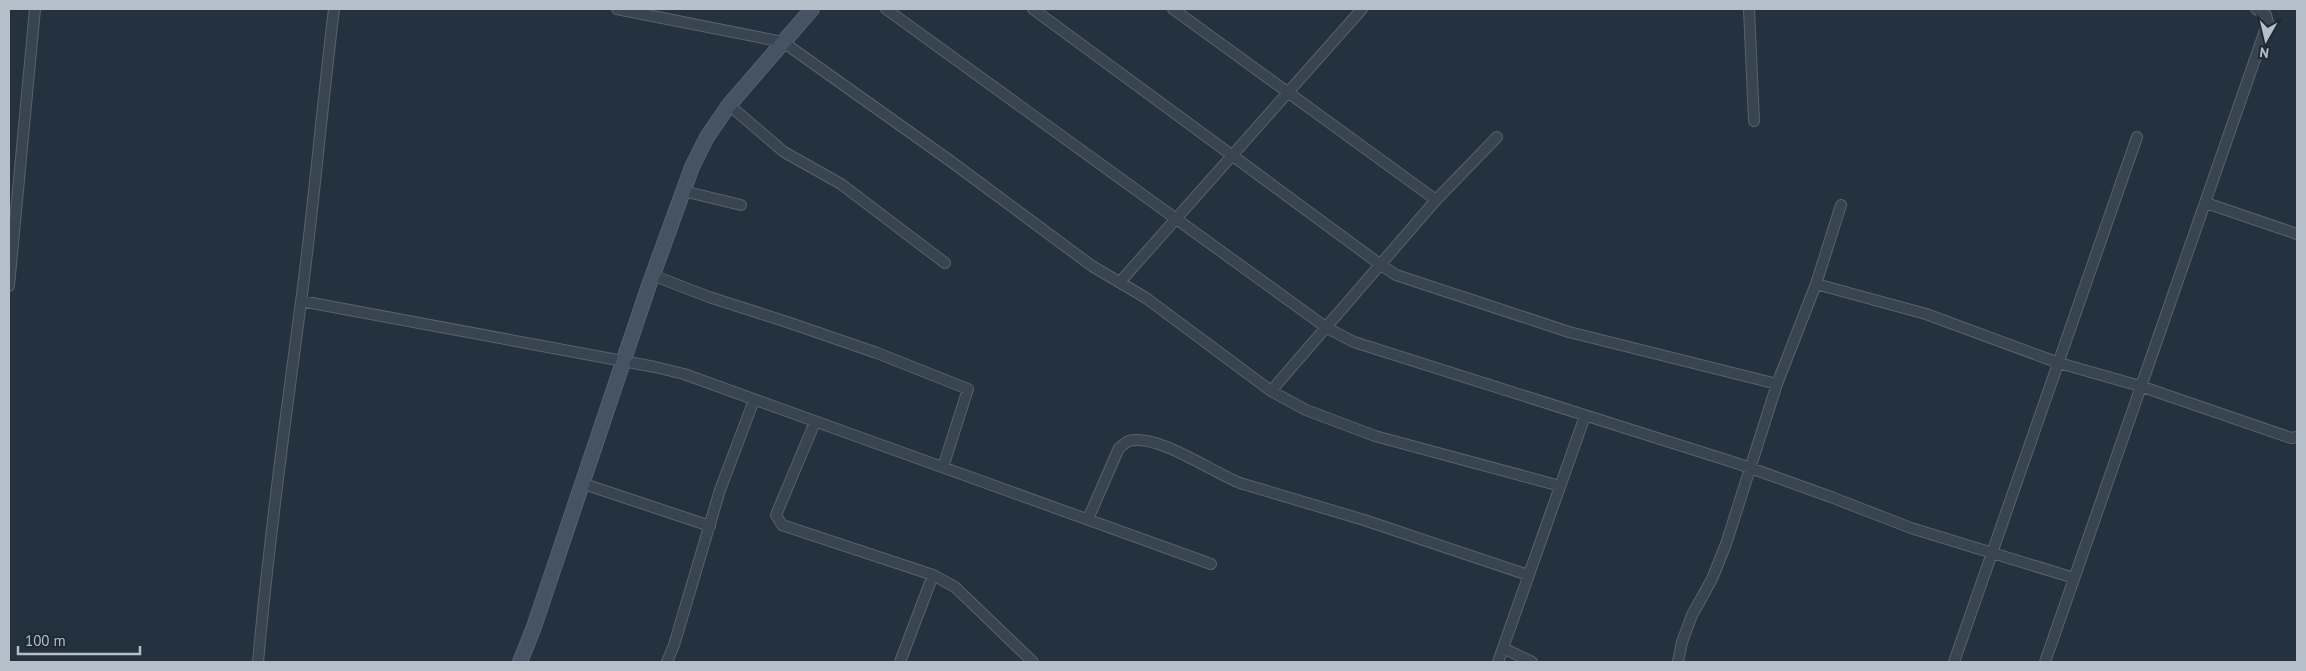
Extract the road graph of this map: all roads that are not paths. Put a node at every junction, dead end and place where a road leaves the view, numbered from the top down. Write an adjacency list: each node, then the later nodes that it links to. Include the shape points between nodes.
1 (35, 9): 30 (street)
2 (334, 9): 31 (street)
3 (617, 9): 11 (street)
4 (812, 9): 11 (street)
5 (886, 9): 23 (street)
6 (1033, 9): 17 (street)
7 (1173, 9): 12 (street)
8 (1362, 9): 12 (street)
9 (1749, 9): 14 (street)
10 (2257, 9): 20 (street, via 2266,15 2268,22)
11 (783, 42): 13 (street); 28 (street, via 1092,266)
12 (1288, 92): 17 (street); 19 (street)
13 (729, 106): 18 (street, via 707,137); 25 (street, via 784,152 841,184)
14 (1754, 121)
15 (1497, 137): 19 (street)
16 (2137, 138): 34 (street)
17 (1232, 155): 23 (street); 26 (street)
18 (683, 191): 21 (street); 27 (street)
19 (1436, 200): 26 (street)
20 (2206, 203): 24 (street); 36 (street)
21 (741, 205)
22 (1841, 205): 29 (street)
23 (1175, 220): 28 (street); 32 (street)
24 (2297, 234)
25 (945, 263)
26 (1381, 265): 32 (street); 35 (street, via 1415,282 1569,332)
27 (652, 275): 33 (street); 42 (street, via 860,347 968,389)
28 (1120, 282): 37 (street)
29 (1816, 284): 34 (street, via 1926,314); 35 (street)
30 (9, 286)
31 (301, 301): 33 (street); 54 (street, via 268,547)
32 (1327, 328): 37 (street); 39 (street, via 1354,342)
33 (624, 361): 38 (street, via 684,374); 44 (street)
34 (2058, 363): 36 (street); 48 (street)
35 (1777, 384): 43 (street)
36 (2140, 386): 41 (street, via 2291,438); 52 (street)
37 (1271, 391): 45 (street, via 1306,410 1375,436)
38 (754, 400): 40 (street); 47 (street)
39 (1585, 416): 43 (street); 45 (street)
40 (816, 422): 42 (street); 50 (street, via 776,515 782,525)
41 (2297, 437)
42 (943, 467): 46 (street)
43 (1749, 468): 48 (street, via 1910,528); 61 (street, via 1726,544 1692,615)
44 (584, 484): 47 (street); 55 (street)
45 (1560, 486): 51 (street)
46 (1088, 520): 49 (street); 51 (street, via 1119,448 1129,441 1149,442 1172,448 1240,483)
47 (710, 526): 56 (street)
48 (1992, 554): 52 (street); 62 (street)
49 (1211, 564)
50 (932, 575): 57 (street); 58 (street, via 955,587)
51 (1528, 575): 53 (street)
52 (2074, 578): 63 (street)
53 (1503, 648): 59 (street); 60 (street)
54 (258, 662)
55 (520, 662)
56 (668, 662)
57 (900, 662)
58 (1033, 662)
59 (1498, 662)
60 (1532, 662)
61 (1678, 662)
62 (1954, 662)
63 (2045, 662)

